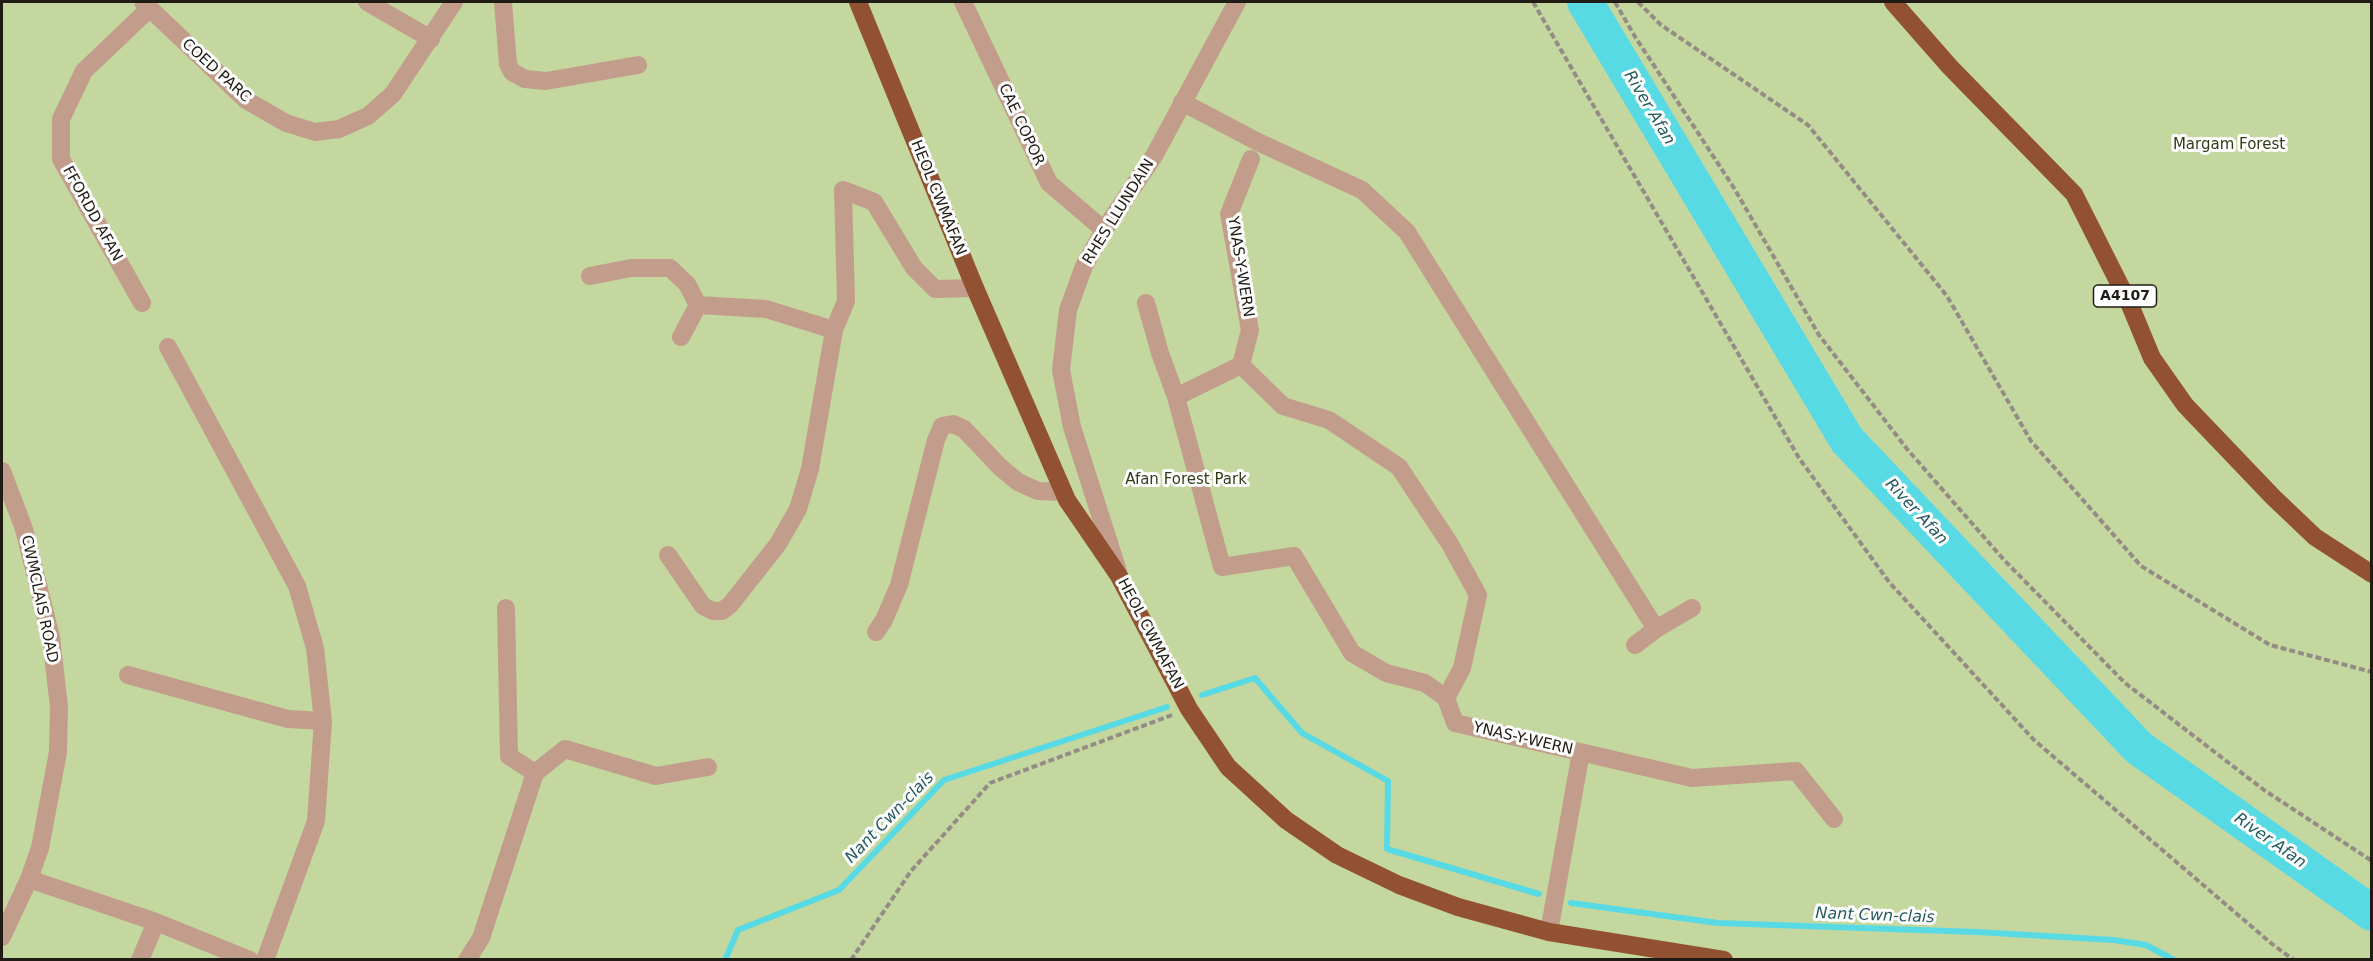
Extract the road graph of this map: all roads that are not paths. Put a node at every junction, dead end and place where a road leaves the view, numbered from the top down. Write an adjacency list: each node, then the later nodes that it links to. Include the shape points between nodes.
1 (367, 2): 9 (street)
2 (454, 2): 9 (street, COED PARC)
3 (502, 2): 10 (street, via 508,64 512,72 525,79 546,81)
4 (858, 2): 15 (main road, HEOL CWMAFAN)
5 (963, 2): 13 (street, CAE COPOR, via 1049,183)
6 (1237, 2): 11 (street, RHES LLUNDAIN)
7 (1893, 2): 27 (main road, A4107, via 1950,67 2074,194 2152,358 2185,405 2315,537)
8 (146, 5): 9 (street, COED PARC, via 246,100 286,123 315,132 339,129 368,116 393,94); 16 (street, FFORDD AFAN, via 84,71 61,119 61,159)
9 (431, 39)
10 (638, 65)
11 (1182, 102): 13 (street, RHES LLUNDAIN, via 1154,156); 31 (street, via 1362,190 1407,232)
12 (1251, 159): 22 (street, YNAS-Y-WERN, via 1229,214 1250,330)
13 (1104, 230): 28 (street, RHES LLUNDAIN, via 1084,266 1068,310 1061,370 1072,427)
14 (591, 276): 18 (street, via 631,268 670,268 687,284)
15 (975, 288): 19 (street, via 935,289 914,268 874,202 843,190 846,301); 25 (main road, HEOL CWMAFAN)
16 (142, 303)
17 (1146, 303): 23 (street)
18 (698, 305): 19 (street, via 766,309); 20 (street)
19 (834, 330): 26 (street, via 810,470 798,508 778,543 730,605 713,611 703,606)
20 (681, 337)
21 (168, 347): 36 (street, via 297,586 315,648)
22 (1241, 365): 23 (street); 35 (street, via 1283,406 1329,420 1399,467 1450,544 1478,595 1462,668)
23 (1176, 397): 35 (street, via 1222,567 1294,556 1352,653 1386,673 1425,683)
24 (2, 471): 41 (street, CWMCLAIS ROAD, via 24,529 48,626 59,707 53,790)
25 (1063, 492): 28 (main road, HEOL CWMAFAN); 32 (street, via 1038,491 1018,482 964,429 953,424 942,426 899,585)
26 (668, 555)
27 (2372, 574)
28 (1119, 576): 43 (main road, HEOL CWMAFAN, via 1189,709 1228,767 1286,820 1337,855 1399,885 1458,907)
29 (506, 608): 39 (street, via 509,756)
30 (1692, 608): 31 (street)
31 (1656, 629): 33 (street)
32 (876, 632)
33 (1635, 645)
34 (128, 675): 36 (street, via 288,719)
35 (1446, 698): 37 (street, YNAS-Y-WERN, via 1455,723)
36 (323, 721): 47 (street, via 316,821)
37 (1581, 752): 40 (street, YNAS-Y-WERN, via 1692,778 1796,771); 43 (street, YNAS-Y-WERN)
38 (708, 767): 39 (street, via 656,777 565,749)
39 (535, 773): 48 (street, via 481,938)
40 (1834, 819)
41 (29, 879): 42 (street); 44 (street, CWMCLAIS ROAD)
42 (156, 922): 45 (street); 46 (street)
43 (1550, 932): 49 (main road, HEOL CWMAFAN)
44 (2, 937)
45 (140, 960)
46 (250, 960)
47 (265, 960)
48 (467, 960)
49 (1724, 960)

